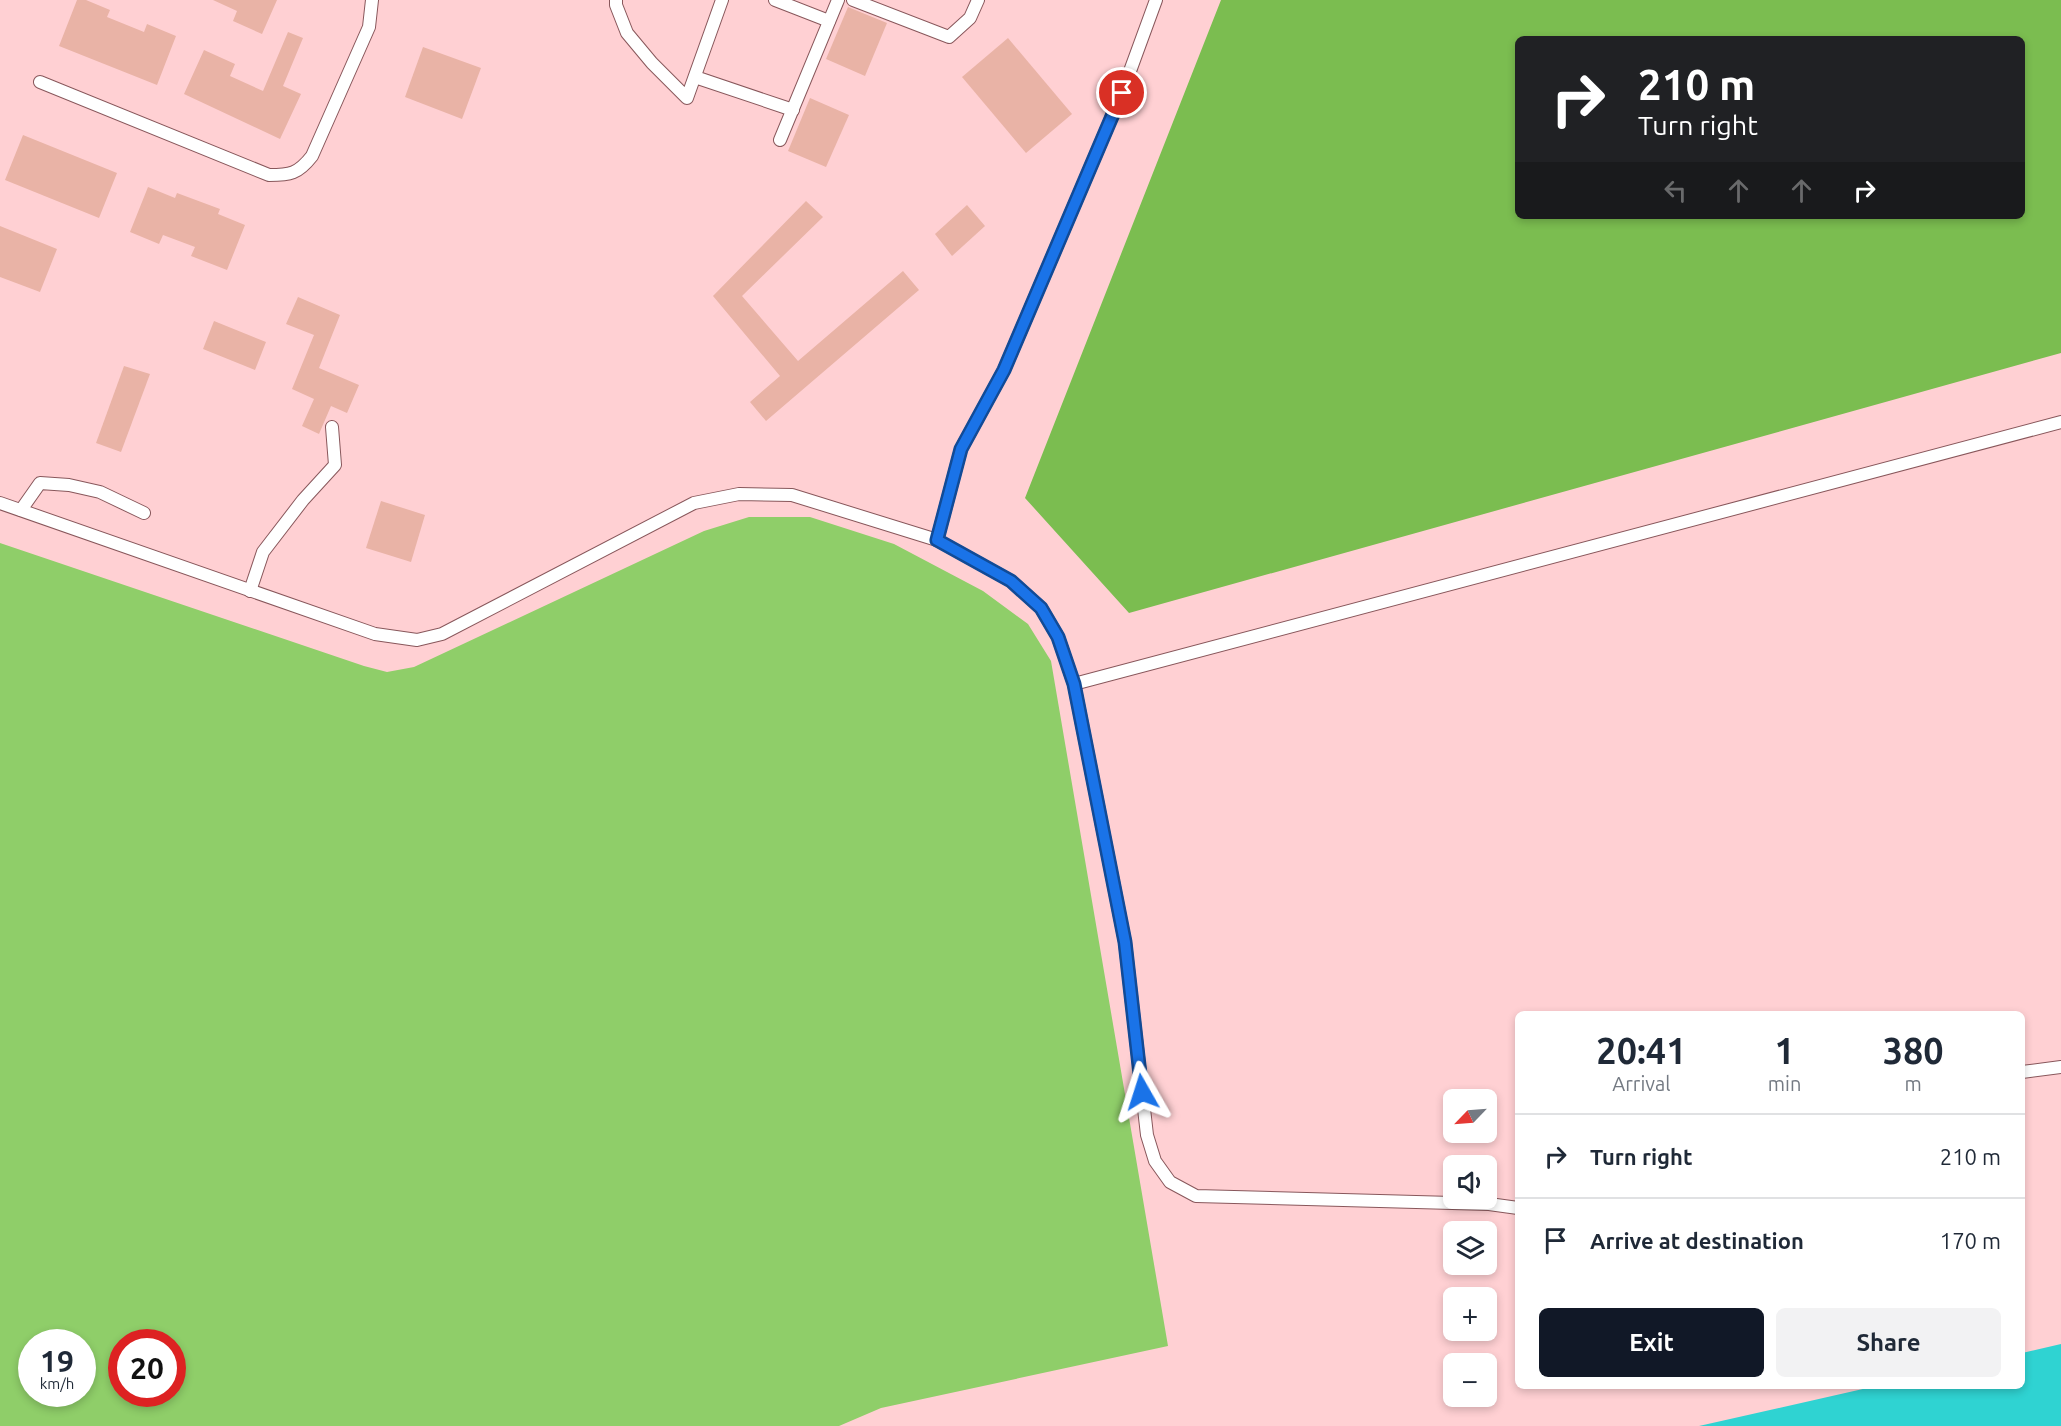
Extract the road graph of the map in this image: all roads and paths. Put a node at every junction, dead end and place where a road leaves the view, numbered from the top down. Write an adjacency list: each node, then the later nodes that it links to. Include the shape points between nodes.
1 (372, 0): 11 (lane, via 369,27 312,156 303,168 288,175 269,175)
2 (616, 0): 10 (lane, via 627,33 687,98)
3 (722, 0): 10 (lane)
4 (775, 0): 9 (lane)
5 (838, 0): 9 (lane)
6 (853, 0): 7 (lane, via 950,37 970,18)
7 (978, 0)
8 (1156, 0): 19 (lane, via 1122,93 1004,370 961,449)
9 (830, 21): 12 (lane)
10 (695, 77): 12 (lane)
11 (40, 82)
12 (793, 110): 13 (lane)
13 (780, 140)
14 (2061, 422): 21 (lane)
15 (332, 427): 20 (lane, via 335,465 263,552)
16 (0, 503): 17 (lane)
17 (21, 510): 18 (lane, via 40,483 100,492); 20 (lane)
18 (144, 513)
19 (937, 540): 20 (lane, via 792,495 739,494 694,503 442,634 417,640 375,634); 21 (lane, via 1011,581 1041,608 1058,637)
20 (250, 591)
21 (1074, 684): 24 (lane, via 1125,942 1147,1135 1155,1161 1170,1182 1196,1196)
22 (2061, 1067): 23 (lane)
23 (2025, 1072)
24 (1515, 1208)

